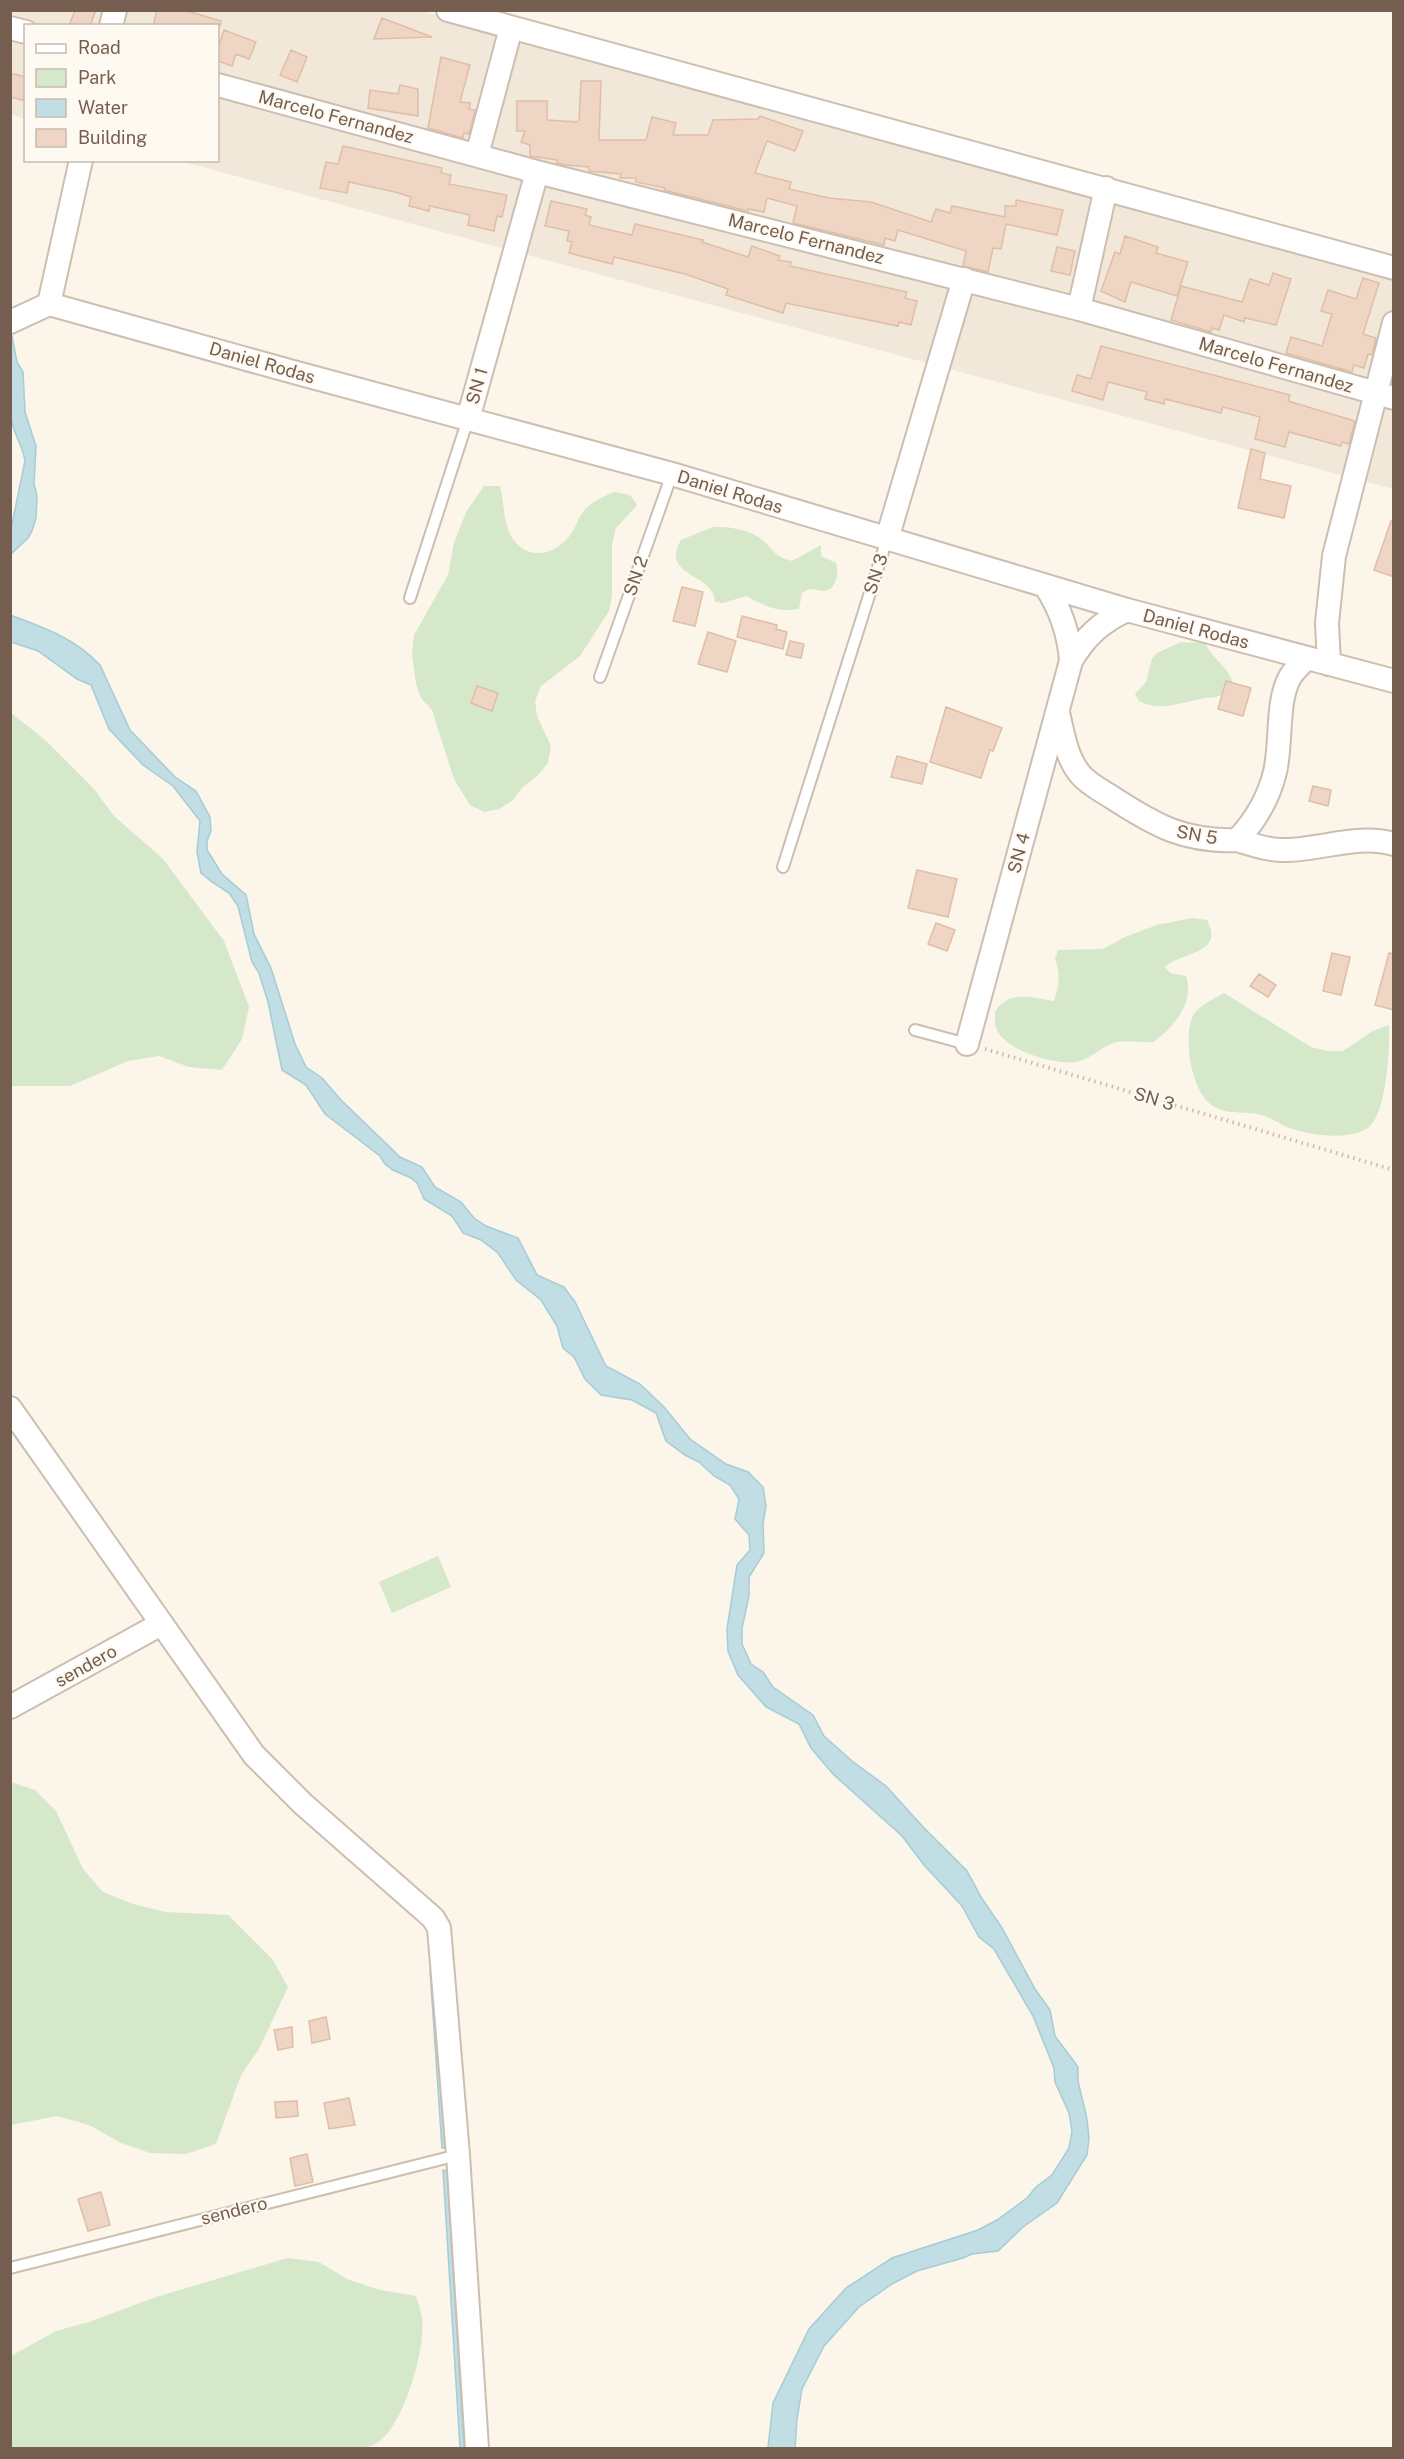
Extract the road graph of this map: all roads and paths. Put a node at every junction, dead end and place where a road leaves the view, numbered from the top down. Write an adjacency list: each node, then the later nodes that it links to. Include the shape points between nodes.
1 (448, 10): 2 (street)
2 (511, 28): 4 (street); 7 (street)
3 (219, 85): 4 (street, Marcelo Fernandez)
4 (477, 155): 6 (street, Marcelo Fernandez)
5 (81, 162): 10 (street)
6 (537, 172): 9 (street, Marcelo Fernandez); 15 (street, SN 1)
7 (1106, 188): 8 (street); 11 (street)
8 (1394, 268)
9 (964, 279): 11 (street, Marcelo Fernandez); 17 (street, SN 3)
10 (57, 306): 12 (street); 15 (street, Daniel Rodas)
11 (1079, 309): 14 (street, Marcelo Fernandez)
12 (16, 319)
13 (1394, 323): 14 (street)
14 (1384, 395): 23 (street, via 1334,556 1327,623)
15 (468, 419): 16 (street, Daniel Rodas); 19 (lane, SN 1)
16 (672, 474): 17 (street, Daniel Rodas); 24 (lane, SN 2)
17 (887, 539): 18 (street, Daniel Rodas); 29 (lane, SN 3)
18 (1046, 587): 20 (street, Daniel Rodas); 22 (street, SN 4, via 1058,605)
19 (410, 598)
20 (1127, 610): 21 (street, Daniel Rodas); 22 (street, SN 4, via 1095,629)
21 (1305, 659): 23 (street, Daniel Rodas); 27 (street, SN 5, via 1290,677 1269,789 1251,825)
22 (1071, 661): 26 (street, SN 4)
23 (1329, 664): 25 (street, Daniel Rodas)
24 (600, 677)
25 (1394, 681)
26 (1058, 710): 27 (street, SN 5, via 1071,760 1080,775 1094,786 1166,829 1212,841); 31 (street, SN 4)
27 (1237, 840): 28 (street, via 1280,850 1359,840)
28 (1394, 844)
29 (783, 867)
30 (915, 1030): 31 (lane)
31 (967, 1044): 32 (path, SN 3)
32 (1394, 1170)
33 (10, 1408): 34 (street)
34 (161, 1624): 35 (street, sendero); 36 (street, via 254,1755 303,1804 433,1918 439,1928)
35 (10, 1707)
36 (458, 2155): 37 (lane, sendero); 38 (street)
37 (10, 2268)
38 (477, 2448)

